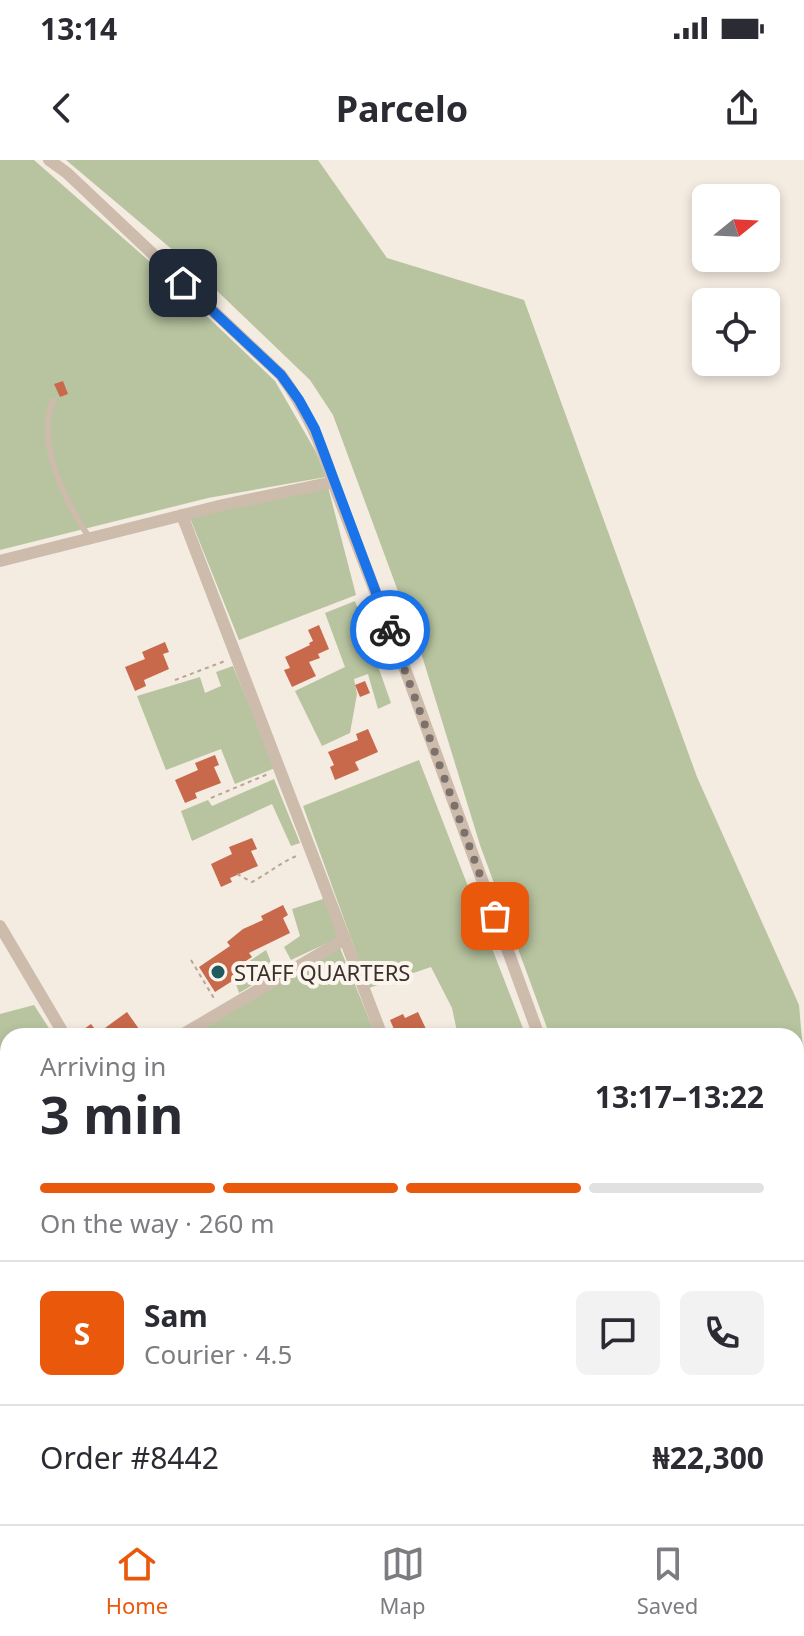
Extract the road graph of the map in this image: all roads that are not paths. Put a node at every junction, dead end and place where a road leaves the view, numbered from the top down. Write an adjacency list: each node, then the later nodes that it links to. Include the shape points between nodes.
1 (49, 160): 3 (street, via 281,375 315,429)
2 (53, 401): 5 (lane, via 46,426 54,460 64,496)
3 (333, 482): 4 (street); 12 (street)
4 (182, 515): 5 (street); 8 (street)
5 (89, 537): 6 (street)
6 (0, 561)
7 (0, 926): 9 (street)
8 (345, 939): 10 (street); 11 (street)
9 (60, 1028)
10 (193, 1028)
11 (379, 1028)
12 (536, 1028)

